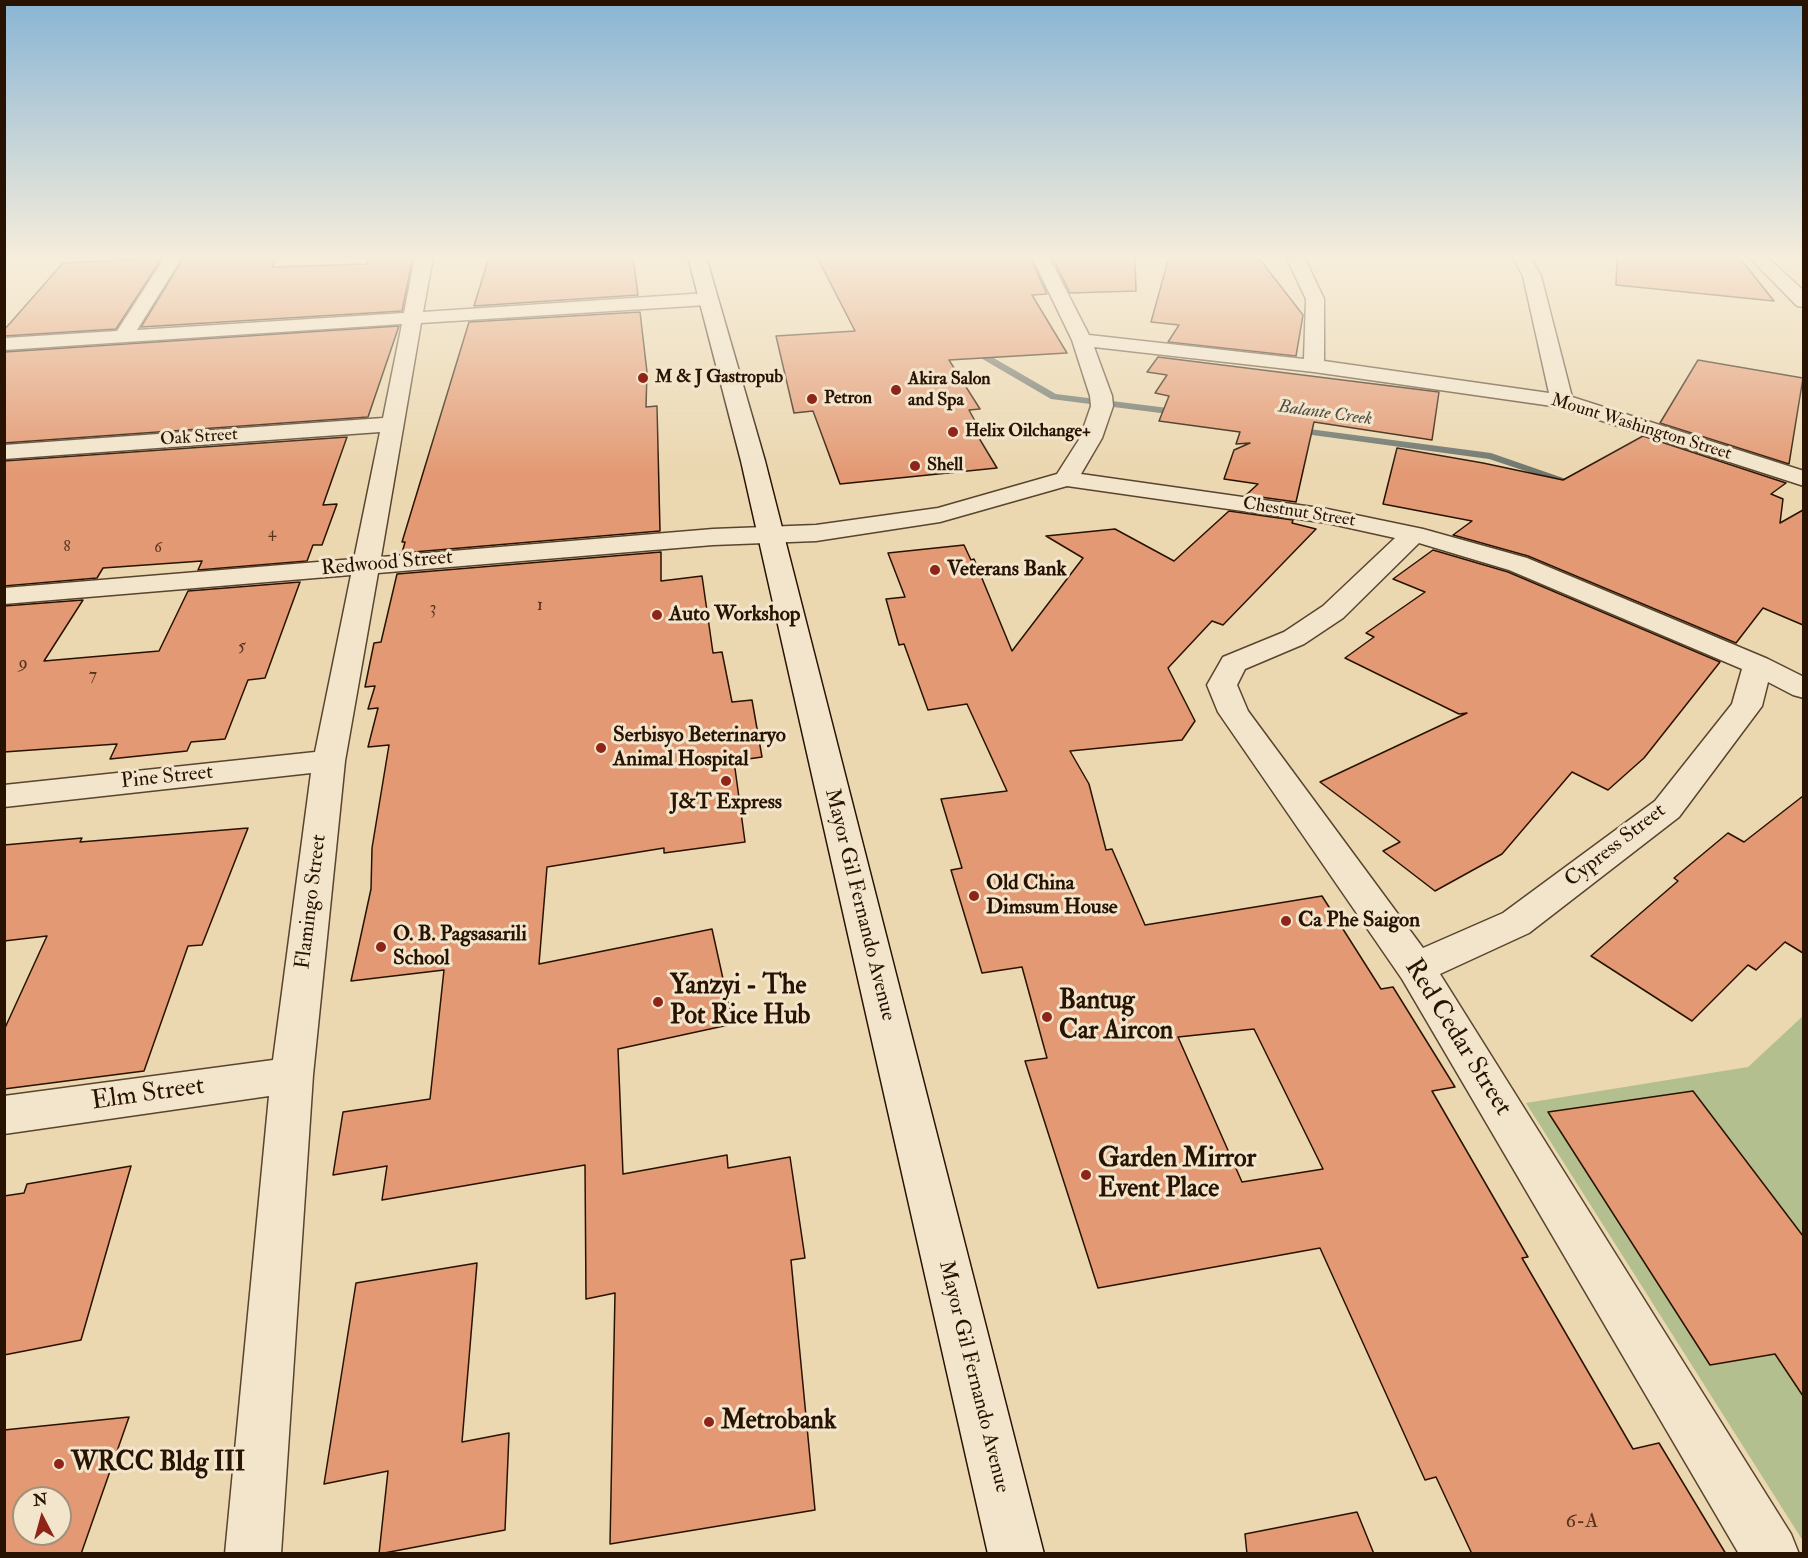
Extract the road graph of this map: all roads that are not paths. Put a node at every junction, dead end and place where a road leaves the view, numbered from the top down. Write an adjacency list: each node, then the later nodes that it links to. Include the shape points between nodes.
1 (128, 330): 8 (street)
2 (234, 330): 8 (street)
3 (410, 330): 13 (street, Flamingo Street)
4 (716, 330): 17 (street, Mayor Gil Fernando Avenue)
5 (1077, 330): 9 (street)
6 (1315, 330): 11 (street)
7 (1545, 330): 12 (street)
8 (123, 337): 10 (street)
9 (1082, 340): 11 (street, Mount Washington Street); 16 (street, via 1102,401 1091,438)
10 (4, 345)
11 (1314, 366): 12 (street, Mount Washington Street)
12 (1562, 401): 15 (street, Mount Washington Street)
13 (394, 424): 14 (street, Oak Street); 19 (street, Flamingo Street)
14 (4, 452)
15 (1803, 478)
16 (1066, 479): 17 (street, Chestnut Street, via 940,515 816,532); 18 (street, Chestnut Street, via 1327,516)
17 (770, 533): 19 (street, Redwood Street); 29 (street, Mayor Gil Fernando Avenue)
18 (1414, 534): 21 (street, Chestnut Street, via 1518,564); 25 (street, Red Cedar Street, via 1333,612 1294,638 1233,663 1222,685 1233,712)
19 (366, 566): 20 (street, Redwood Street); 23 (street, Flamingo Street)
20 (4, 596)
21 (1758, 665): 22 (street, Chestnut Street); 25 (street, Cypress Street, via 1748,706 1667,809 1516,923)
22 (1803, 689)
23 (329, 760): 24 (street, Pine Street); 26 (street, Flamingo Street)
24 (4, 796)
25 (1416, 968): 30 (street, Red Cedar Street)
26 (292, 1075): 27 (street, Elm Street); 28 (street, Flamingo Street)
27 (4, 1115)
28 (253, 1554)
29 (1016, 1554)
30 (1771, 1554)

